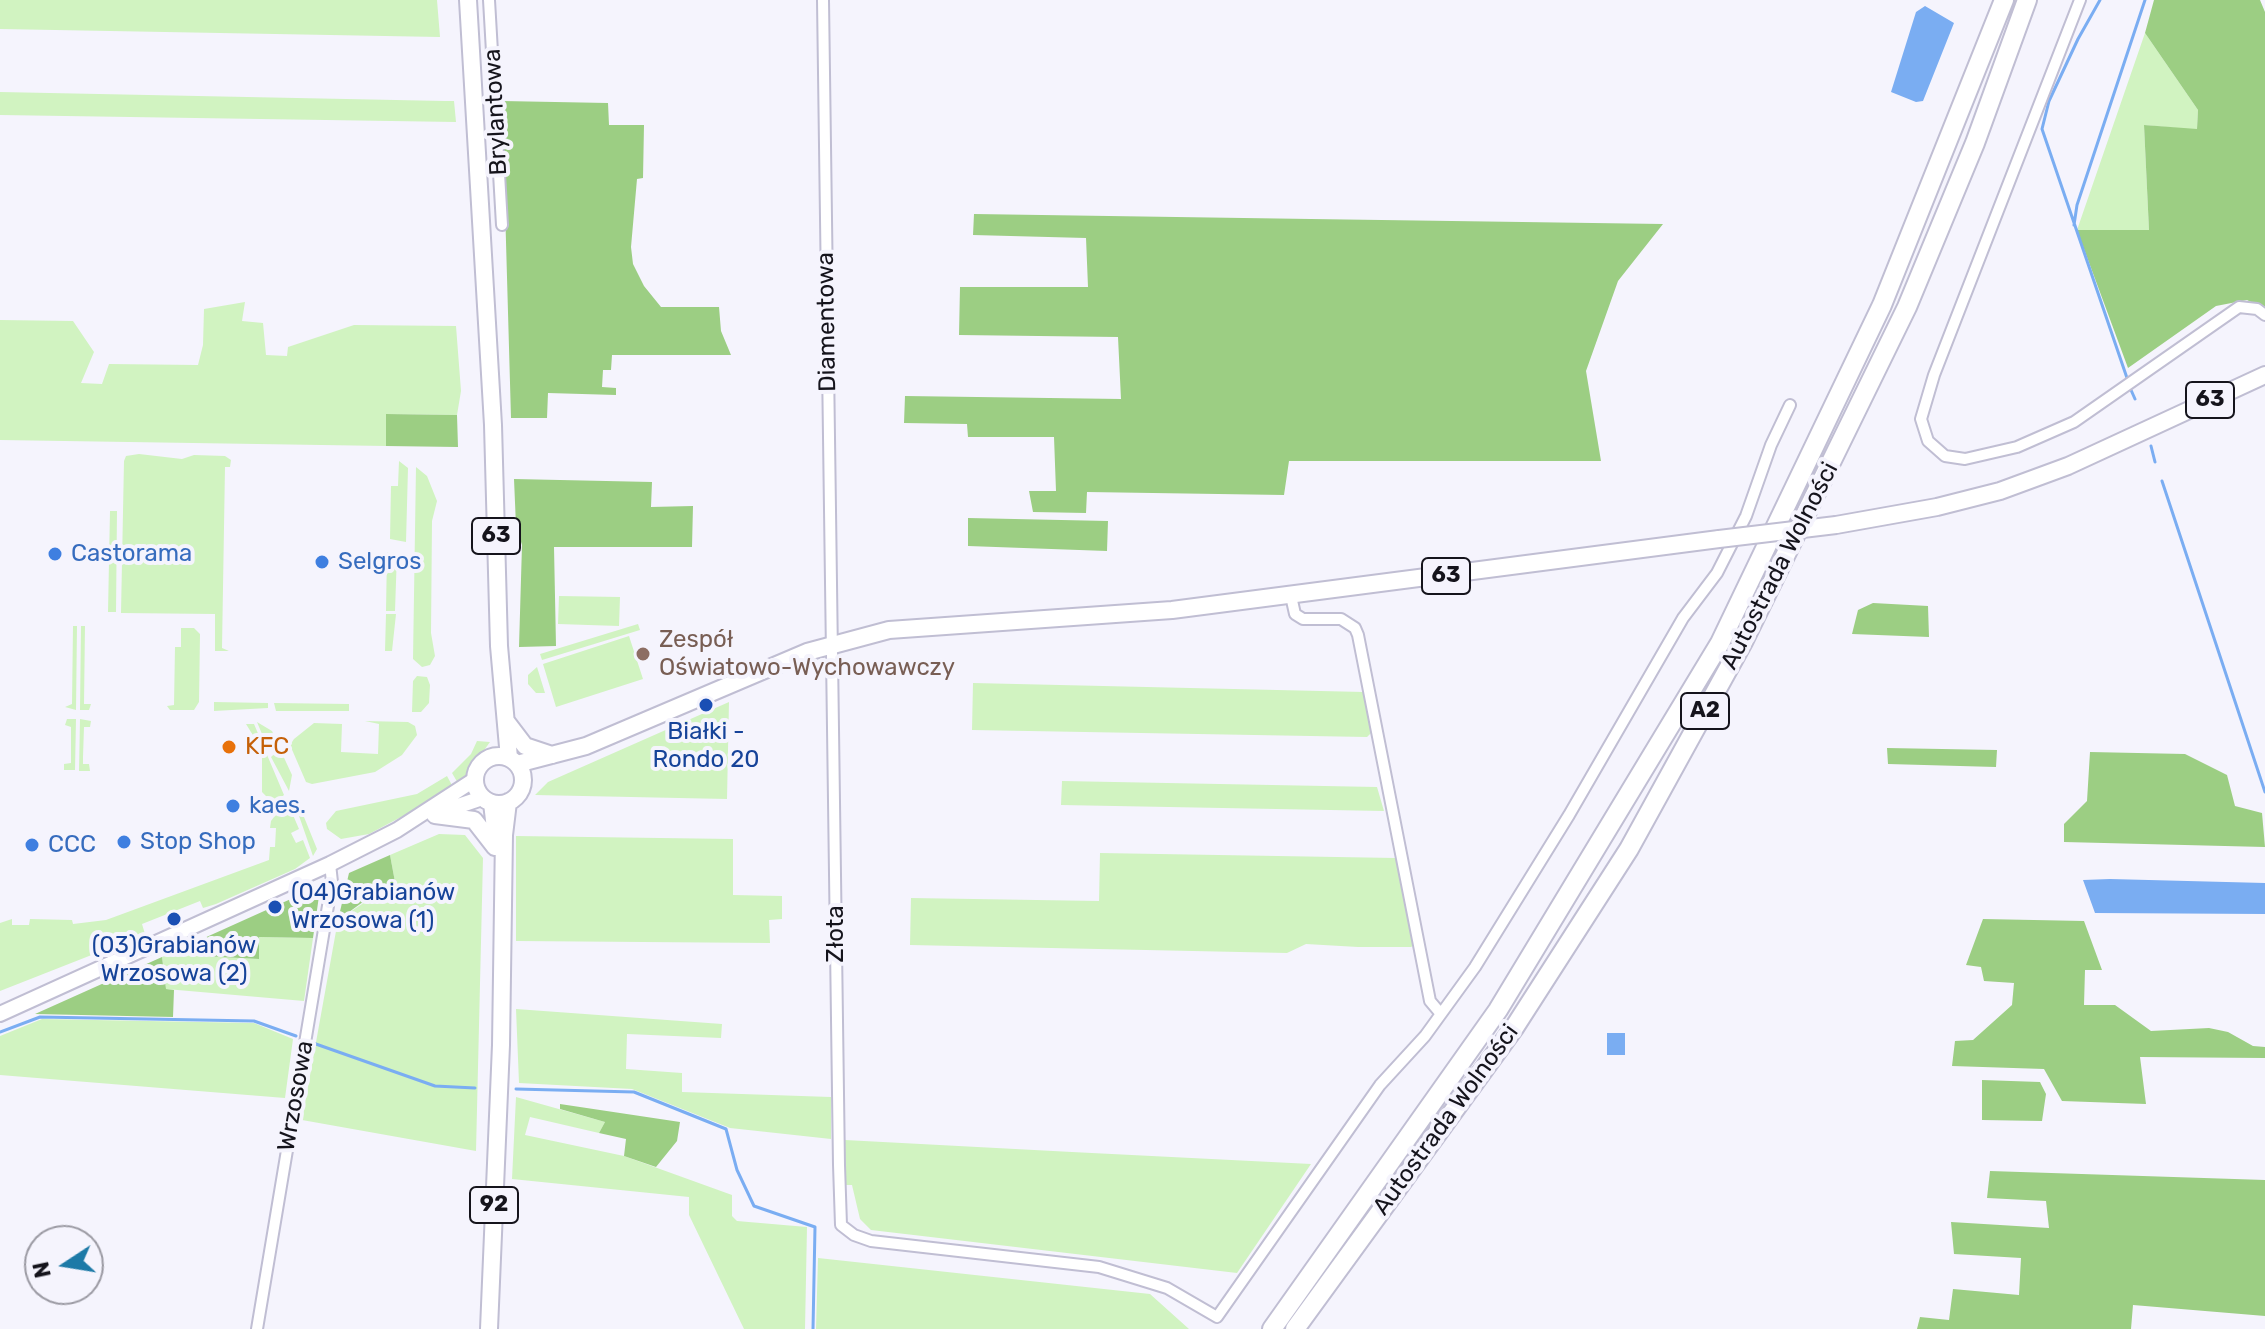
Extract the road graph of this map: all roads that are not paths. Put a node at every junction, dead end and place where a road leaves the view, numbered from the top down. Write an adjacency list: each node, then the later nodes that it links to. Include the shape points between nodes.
1 (468, 0): 13 (main road, 63, via 493,425)
2 (489, 0): 7 (street, Brylantowa)
3 (823, 0): 12 (street, Diamentowa)
4 (2004, 0): 31 (highway, Autostrada Wolności / A2, via 1882,305 1720,643 1498,1010)
5 (2027, 0): 32 (highway, Autostrada Wolności / A2, via 1907,307 1690,739 1629,849 1514,1028)
6 (2080, 0): 8 (street, via 1934,375 1921,419 1928,441 1945,456 1965,459 2017,447 2074,422 2239,307)
7 (502, 225)
8 (2265, 315)
9 (2265, 375): 11 (main road, 63, bridge, via 2068,466 1937,507 1836,525)
10 (1790, 405): 27 (street, via 1717,573 1683,618 1569,815)
11 (1291, 596): 12 (main road, 63, via 1172,610 924,625); 27 (street, via 1295,614 1303,619 1341,619 1358,635 1430,1001)
12 (832, 643): 15 (main road, 63); 27 (street, Złota, via 841,1225 854,1235 1099,1267 1167,1288 1217,1317 1380,1085)
13 (499, 646): 14 (main road, 63); 17 (main road, 63)
14 (505, 719): 16 (main road, via 525,746); 18 (main road, 63)
15 (586, 746): 16 (main road, 63); 20 (main road, 63)
16 (555, 756): 18 (main road, 63)
17 (491, 757): 18 (main road, 63); 19 (main road, 63, via 480,765)
18 (513, 761): 20 (main road, 63)
19 (474, 780): 21 (main road); 23 (main road)
20 (522, 784): 21 (main road, 63)
21 (494, 801): 22 (main road); 24 (main road, 92); 28 (main road, 92, via 504,835)
22 (435, 815): 23 (main road); 24 (main road, via 474,820)
23 (397, 830): 25 (main road)
24 (496, 849): 28 (main road, 92)
25 (330, 864): 26 (main road); 29 (street, Wrzosowa, via 332,882)
26 (0, 1014)
27 (1441, 1014)
28 (498, 1081): 30 (main road, 92)
29 (257, 1329)
30 (489, 1329)
31 (1272, 1329)
32 (1295, 1329)

